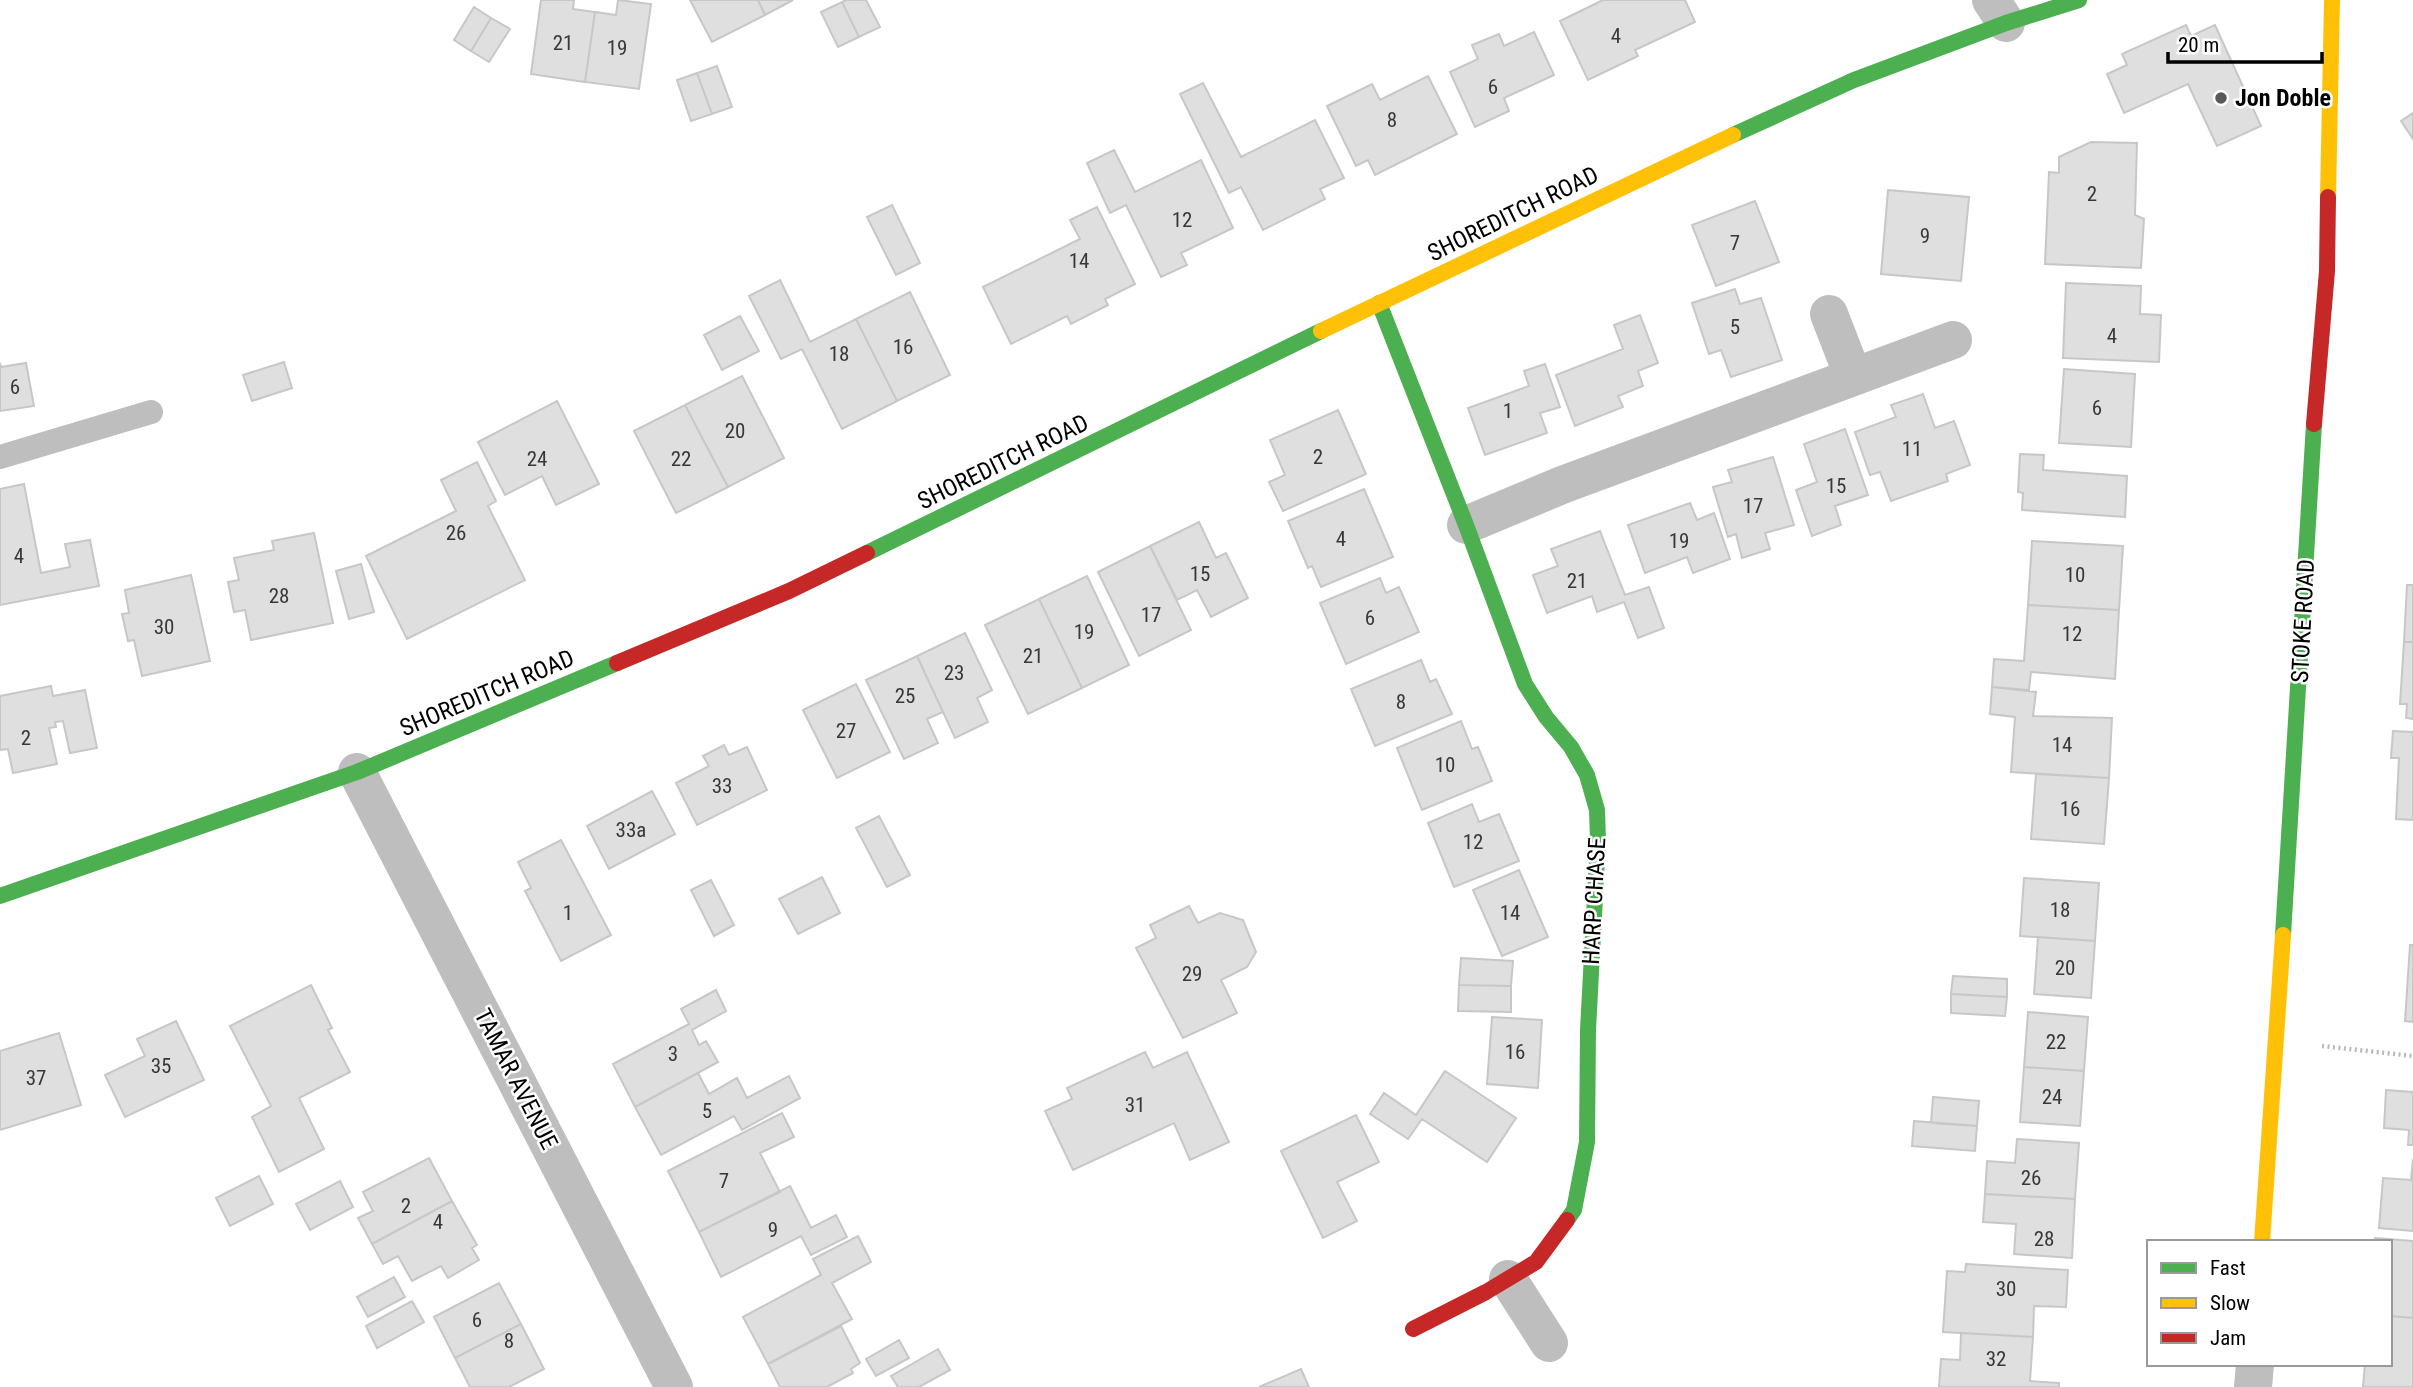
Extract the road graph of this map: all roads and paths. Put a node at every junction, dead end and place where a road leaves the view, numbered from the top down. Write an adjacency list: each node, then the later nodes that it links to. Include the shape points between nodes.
1 (2079, 0): 3 (street, SHOREDITCH ROAD)
2 (2332, 0): 13 (street, STOKE ROAD, via 2327,271)
3 (1998, 12): 4 (street, SHOREDITCH ROAD)
4 (1379, 303): 10 (street, HARP CHASE); 11 (street, SHOREDITCH ROAD, via 789,591)
5 (1829, 314): 7 (street)
6 (1953, 340): 7 (street)
7 (1853, 376): 10 (street)
8 (151, 412): 9 (lane)
9 (0, 457)
10 (1466, 525): 16 (street, HARP CHASE, via 1525,684 1571,747 1587,775 1597,810 1587,1142 1574,1210 1536,1262)
11 (357, 772): 12 (street, SHOREDITCH ROAD); 20 (street, TAMAR AVENUE)
12 (0, 896)
13 (2276, 1042): 14 (path); 15 (street, STOKE ROAD)
14 (2413, 1056)
15 (2262, 1240)
16 (1508, 1279): 17 (street, HARP CHASE); 18 (street)
17 (1413, 1329)
18 (1549, 1343)
19 (2255, 1366): 21 (street)
20 (674, 1387)
21 (2253, 1387)

